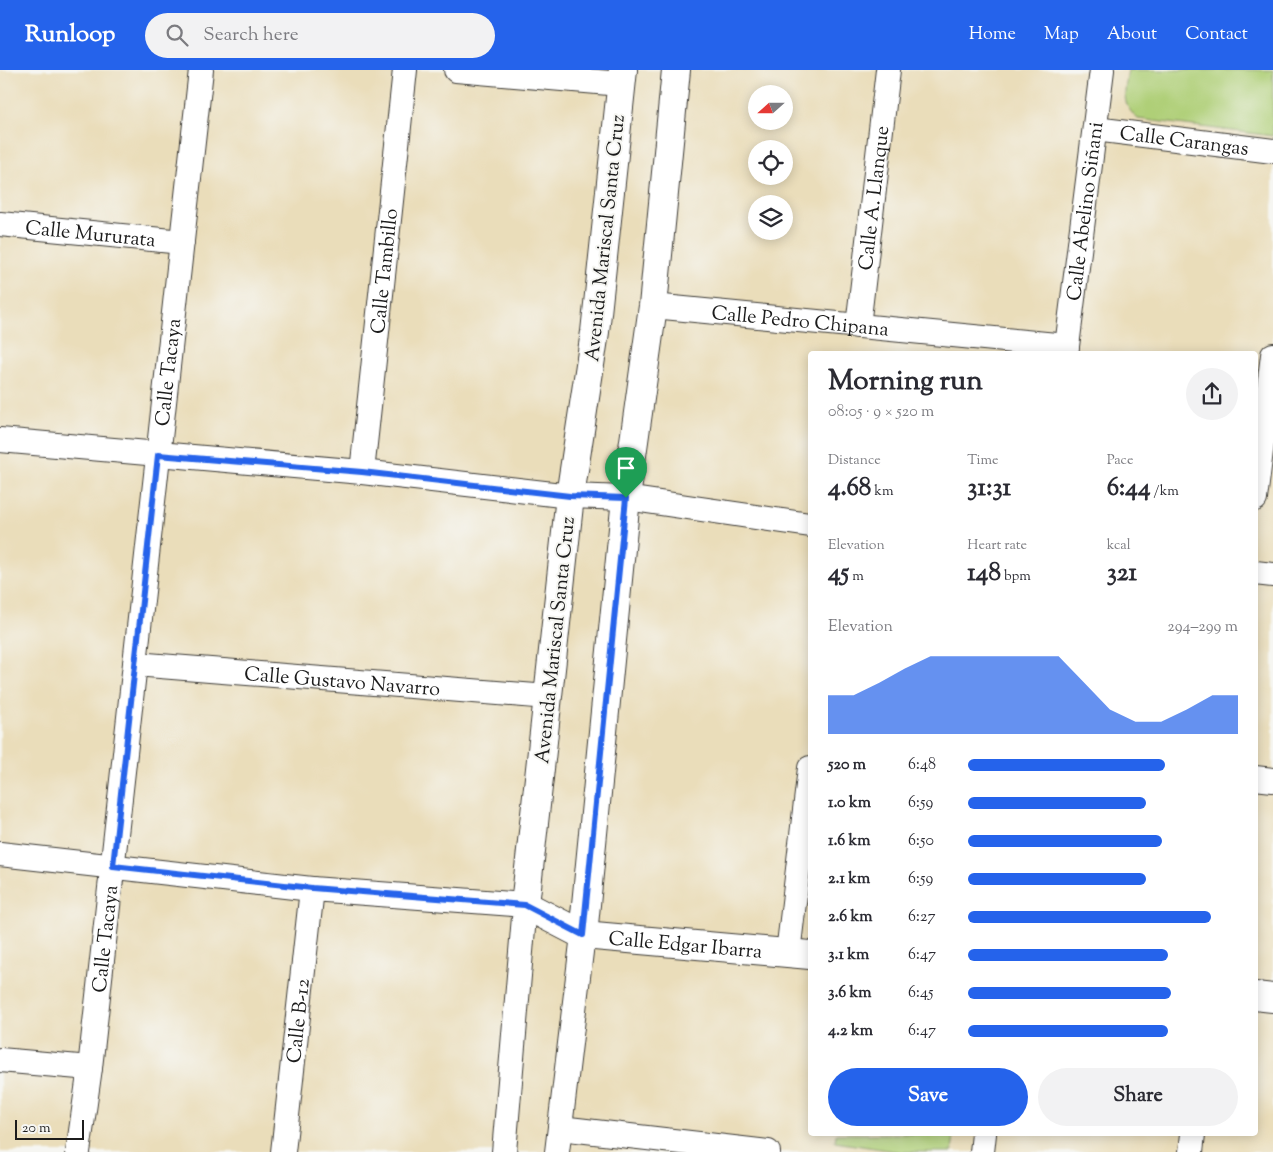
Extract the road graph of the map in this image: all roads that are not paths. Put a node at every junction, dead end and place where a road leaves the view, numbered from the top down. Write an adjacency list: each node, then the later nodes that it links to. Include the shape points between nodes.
1 (201, 70): 11 (street, Calle Tacaya)
2 (405, 70): 18 (street, Calle Tambillo)
3 (456, 70): 7 (street)
4 (676, 70): 12 (main road)
5 (888, 70): 13 (street, Calle A. Llanque)
6 (1102, 70): 8 (street, Calle Abelino Siñani)
7 (622, 77): 20 (main road, Avenida Mariscal Santa Cruz, via 595,332)
8 (1095, 129): 9 (street, Calle Carangas); 14 (street, Calle Abelino Siñani)
9 (1273, 151)
10 (0, 224): 11 (street, Calle Mururata)
11 (182, 242): 17 (street, Calle Tacaya)
12 (653, 306): 13 (street, Calle Pedro Chipana); 21 (main road)
13 (858, 326): 14 (street, Calle Pedro Chipana)
14 (1066, 350)
15 (1273, 355): 19 (street)
16 (0, 440): 17 (street)
17 (158, 455): 18 (street); 25 (street, Calle Tacaya)
18 (362, 472): 20 (street)
19 (1258, 476)
20 (570, 496): 21 (street); 26 (main road, Avenida Mariscal Santa Cruz)
21 (626, 498): 22 (street); 34 (main road)
22 (808, 525)
23 (1258, 573): 24 (street)
24 (1273, 575)
25 (135, 664): 26 (street, Calle Gustavo Navarro); 31 (street, Calle Tacaya)
26 (548, 696): 33 (main road, Avenida Mariscal Santa Cruz)
27 (1258, 778): 28 (street)
28 (1273, 780)
29 (808, 802): 35 (street)
30 (0, 854): 31 (street, Calle Edgar Ibarra)
31 (113, 866): 32 (street, Calle Edgar Ibarra); 39 (street, Calle Tacaya)
32 (312, 888): 33 (street, Calle Edgar Ibarra); 44 (street, Calle B-12)
33 (525, 905): 34 (main road, Calle Edgar Ibarra); 45 (street, Avenida Mariscal Santa Cruz)
34 (583, 935): 35 (main road, Calle Edgar Ibarra); 40 (street)
35 (799, 954)
36 (1258, 996): 37 (main road)
37 (1273, 998)
38 (0, 1060): 39 (street)
39 (90, 1068): 43 (street, Calle Tacaya)
40 (560, 1128): 46 (street); 47 (street)
41 (984, 1136): 48 (street)
42 (1193, 1136): 49 (street)
43 (78, 1152)
44 (283, 1152)
45 (504, 1152)
46 (557, 1152)
47 (768, 1152)
48 (982, 1152)
49 (1191, 1152)

